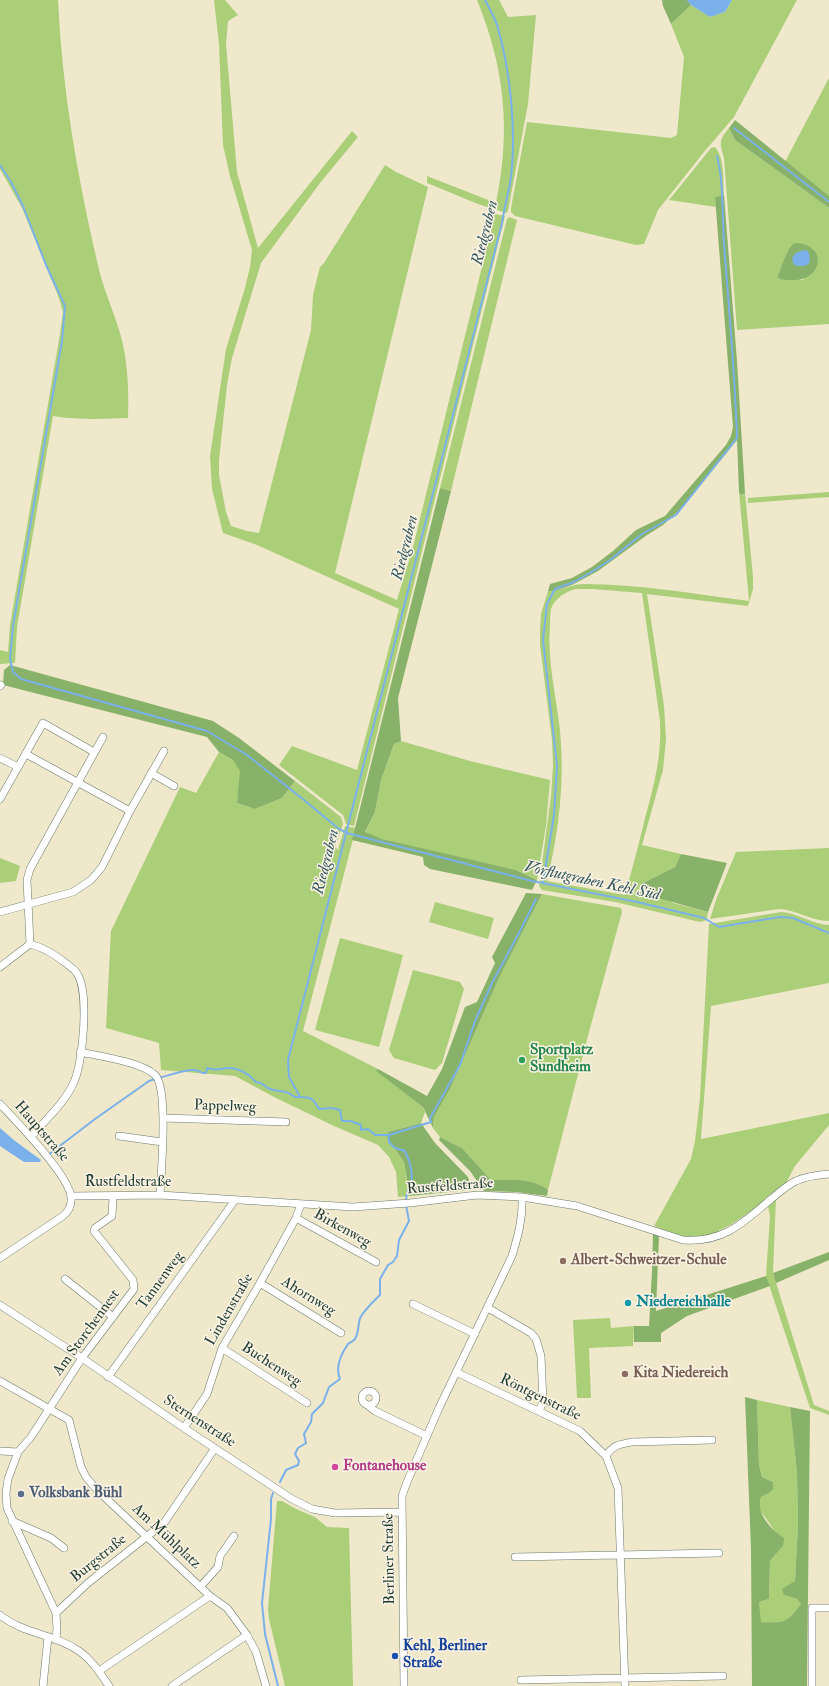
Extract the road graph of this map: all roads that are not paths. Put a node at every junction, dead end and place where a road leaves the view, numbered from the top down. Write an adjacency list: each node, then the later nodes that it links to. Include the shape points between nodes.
1 (103, 737): 3 (street)
2 (164, 751): 7 (street)
3 (94, 752): 4 (street, via 44,722); 8 (street)
4 (26, 754): 6 (street); 8 (street)
5 (0, 758): 6 (street)
6 (18, 767): 10 (street)
7 (151, 773): 9 (street); 11 (street)
8 (78, 783): 11 (street); 12 (street, via 30,869 27,880)
9 (174, 786)
10 (0, 799)
11 (130, 811): 12 (street, via 102,867 91,880 72,892)
12 (28, 904): 13 (street); 14 (street)
13 (0, 912)
14 (30, 944): 15 (street); 16 (street, via 51,952 76,972 84,1000)
15 (0, 967)
16 (80, 1052): 18 (street, via 115,1059 144,1068 156,1075 161,1083); 21 (street, via 75,1081)
17 (0, 1104): 21 (street, Hauptstraße)
18 (163, 1118): 19 (street, Pappelweg); 22 (street)
19 (286, 1122)
20 (119, 1136): 22 (street)
21 (31, 1137): 25 (street, Hauptstraße, via 66,1183)
22 (162, 1142): 24 (street)
23 (829, 1174): 27 (street, Rustfeldstraße, via 795,1181 741,1225 710,1239 698,1241 683,1240 577,1206)
24 (160, 1195): 26 (street, Rustfeldstraße); 28 (street, Rustfeldstraße)
25 (71, 1196): 26 (street, Rustfeldstraße); 31 (street, via 69,1211)
26 (113, 1196): 38 (street, Am Storchennest, via 112,1216 94,1231 135,1286)
27 (522, 1197): 29 (street, Rustfeldstraße, via 477,1195 353,1207); 37 (street, Berliner Straße, via 523,1211 512,1256)
28 (235, 1200): 29 (street, Rustfeldstraße); 44 (street, Tannenweg)
29 (301, 1204): 30 (street, Lindenstraße)
30 (296, 1218): 32 (street, Birkenweg); 34 (street, Lindenstraße)
31 (0, 1258)
32 (376, 1262)
33 (65, 1280): 38 (street)
34 (260, 1283): 39 (street, Ahornweg); 41 (street, Lindenstraße)
35 (0, 1304): 42 (street, Sternenstraße)
36 (413, 1304): 40 (street)
37 (488, 1308): 40 (street, Berliner Straße); 49 (street, via 531,1333 536,1339 541,1356 543,1402)
38 (113, 1317): 42 (street, Am Storchennest)
39 (341, 1333)
40 (475, 1334): 43 (street, Berliner Straße)
41 (222, 1348): 46 (street, Buchenweg); 50 (street, Lindenstraße, via 207,1394)
42 (82, 1358): 44 (street, Sternenstraße); 48 (street, Am Storchennest)
43 (456, 1372): 49 (street, Röntgenstraße); 51 (street, Berliner Straße)
44 (108, 1377): 50 (street, Sternenstraße)
45 (0, 1381): 48 (street)
46 (307, 1403)
47 (366, 1404): 51 (street, via 375,1411)
48 (50, 1409): 55 (street, Am Storchennest); 59 (street, Am Mühlplatz, via 70,1420 81,1466 86,1476 97,1490)
49 (539, 1412): 56 (street, Röntgenstraße, via 580,1431)
50 (184, 1428): 53 (street, Sternenstraße)
51 (427, 1436): 57 (street, Berliner Straße, via 402,1496)
52 (712, 1440): 56 (street, via 632,1442 611,1448)
53 (215, 1448): 57 (street, Sternenstraße, via 292,1499 312,1509 336,1513); 59 (street, Burgstraße, via 164,1523)
54 (0, 1451): 55 (street)
55 (18, 1452): 58 (street, Am Storchennest, via 8,1479 6,1493 7,1508)
56 (606, 1456): 63 (street, Röntgenstraße, via 618,1488)
57 (402, 1512): 81 (street, Berliner Straße)
58 (12, 1521): 61 (street, via 51,1538); 68 (street, Am Storchennest)
59 (148, 1536): 65 (street, Am Mühlplatz); 68 (street, Burgstraße, via 88,1583)
60 (234, 1536): 65 (street, via 220,1556 218,1567)
61 (64, 1548)
62 (719, 1553): 63 (street)
63 (620, 1556): 64 (street); 76 (street, Röntgenstraße)
64 (515, 1557)
65 (200, 1587): 66 (street, Am Mühlplatz)
66 (210, 1596): 70 (street, Am Mühlplatz, via 227,1608); 73 (street)
67 (829, 1608): 82 (street, via 812,1608)
68 (56, 1613): 72 (street, Am Storchennest)
69 (0, 1615): 71 (street, via 8,1622)
70 (247, 1635): 79 (street); 80 (street, Am Mühlplatz, via 256,1652)
71 (48, 1637): 72 (street); 77 (street)
72 (56, 1640): 73 (street, via 78,1651)
73 (99, 1671): 78 (street)
74 (723, 1676): 76 (street)
75 (521, 1680): 76 (street)
76 (625, 1682)
77 (44, 1686)
78 (109, 1686)
79 (172, 1686)
80 (266, 1686)
81 (404, 1686)
82 (812, 1686)

